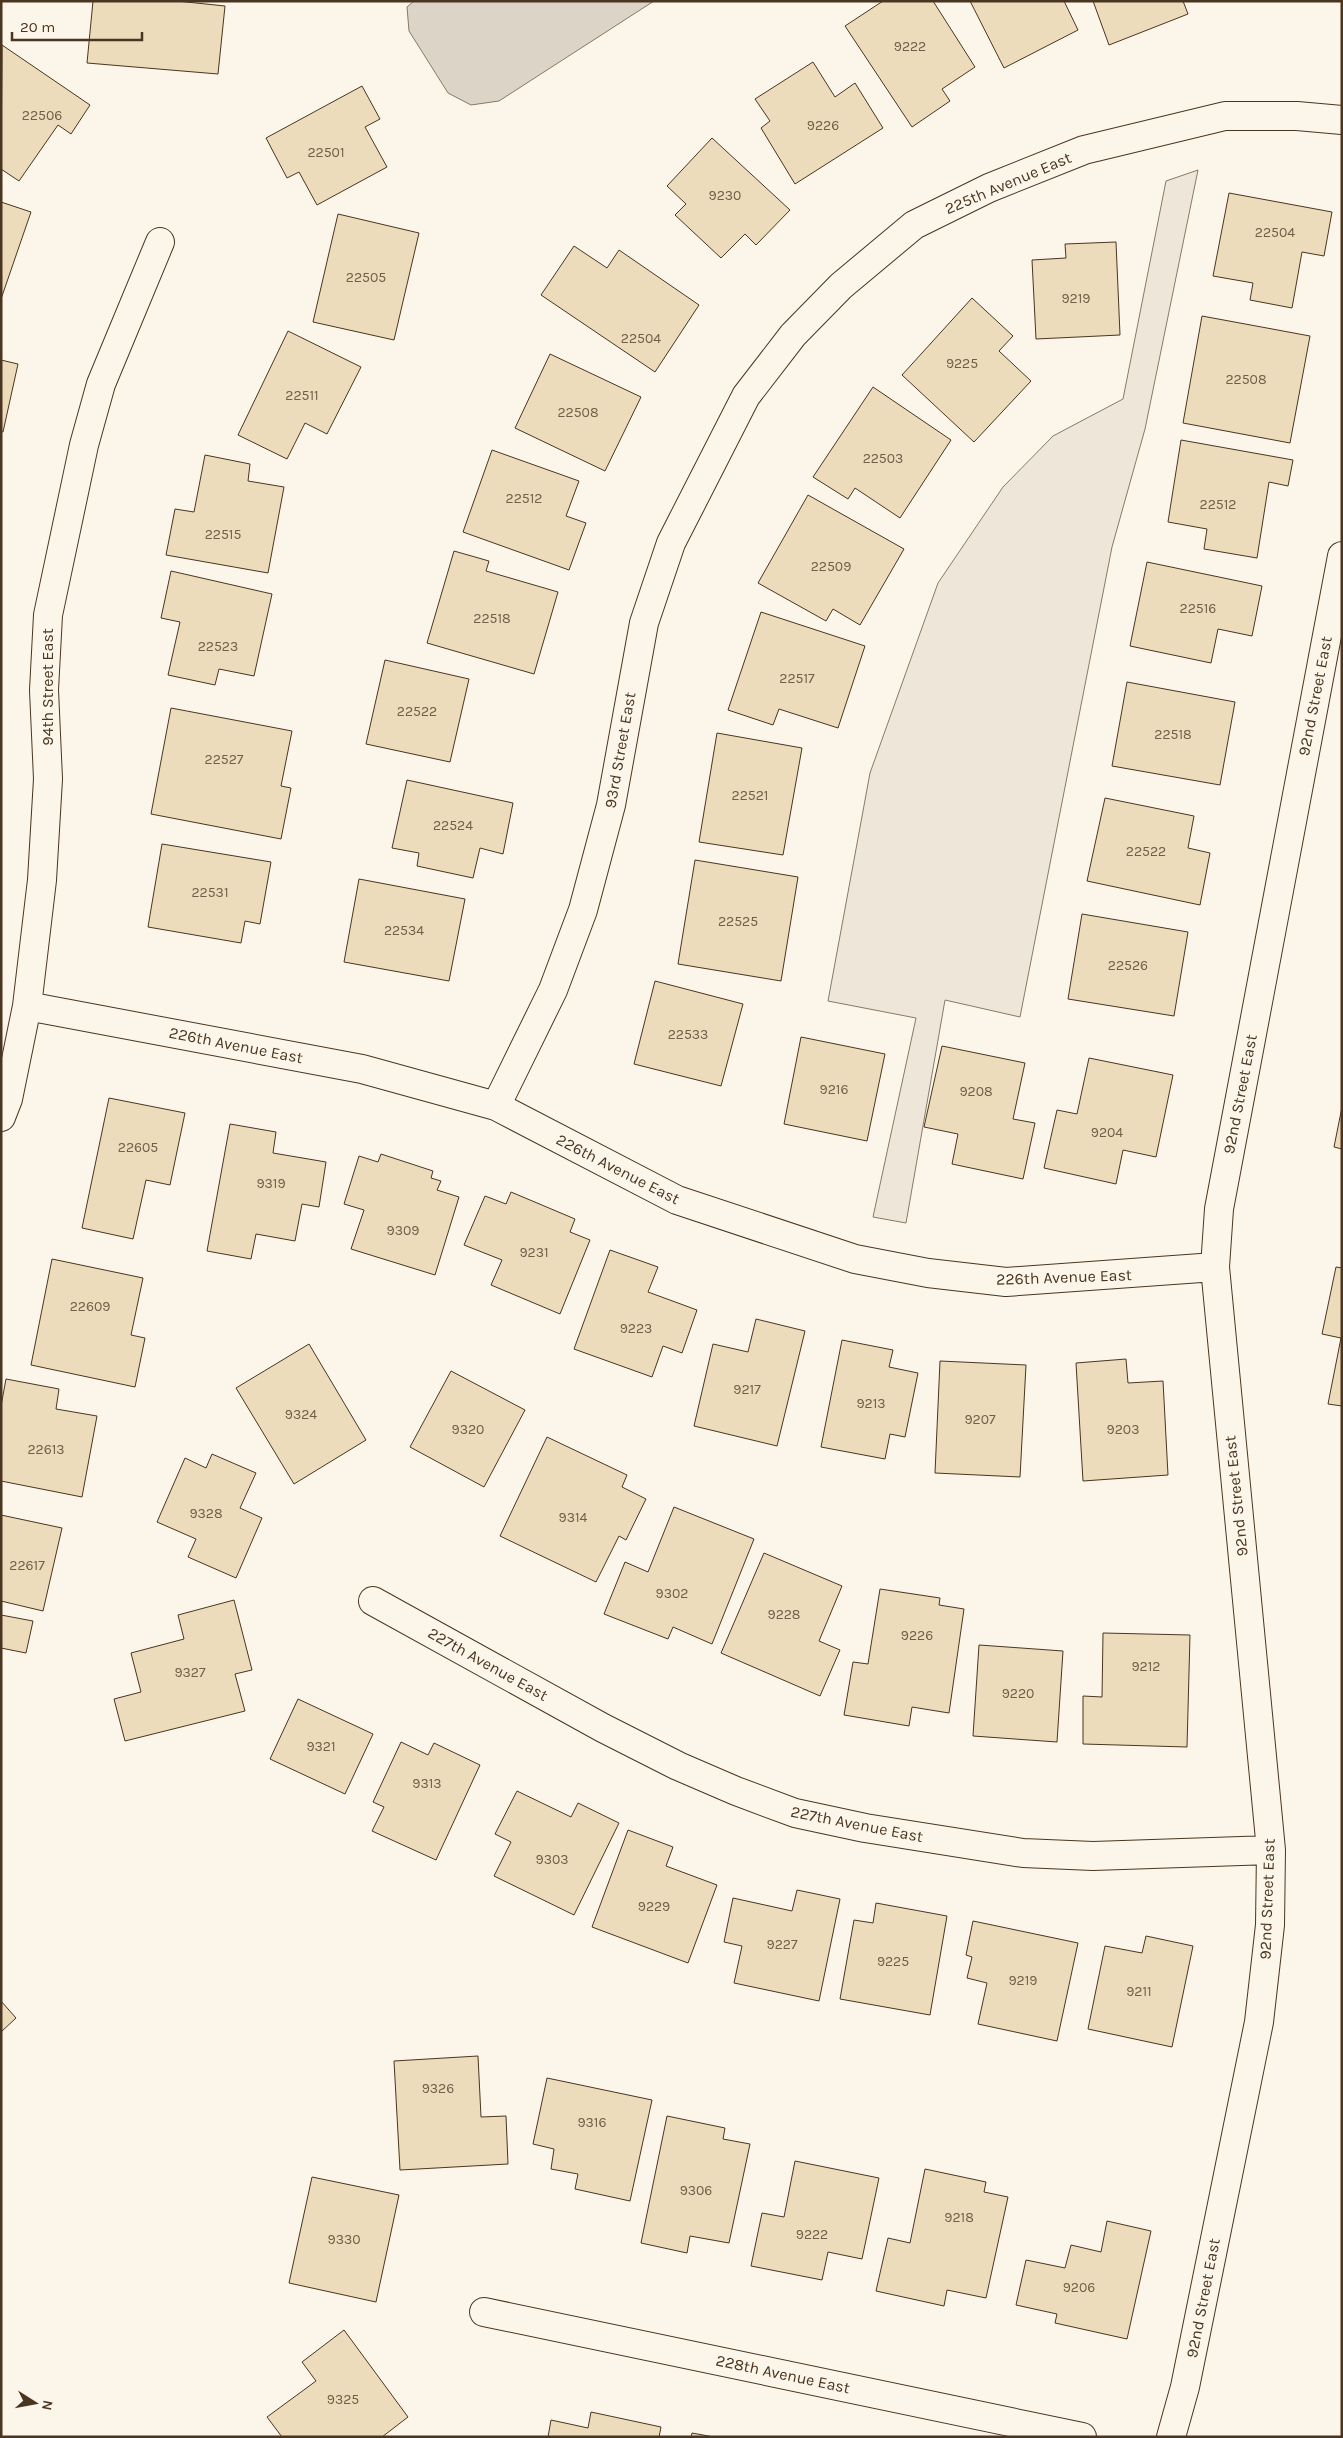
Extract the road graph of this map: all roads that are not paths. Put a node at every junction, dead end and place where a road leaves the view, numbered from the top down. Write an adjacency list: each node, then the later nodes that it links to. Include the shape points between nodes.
1 (1342, 120): 3 (street, 225th Avenue East, via 1224,116 1084,150 989,188 914,224 841,286 793,335)
2 (160, 242): 5 (street, 94th Street East, via 101,384 84,445 48,615 44,690 48,779 42,880)
3 (746, 396): 6 (street, 93rd Street East, via 670,543 644,623 611,805 583,910 554,990)
4 (1342, 556): 8 (street, 92nd Street East, via 1218,1208)
5 (27, 1006): 6 (street, 226th Avenue East, via 362,1069); 7 (street, 94th Street East, via 8,1099)
6 (496, 1106): 8 (street, 226th Avenue East, via 676,1200 855,1259 928,1273 1006,1282)
7 (1, 1117)
8 (1215, 1267): 10 (street, 92nd Street East)
9 (373, 1601): 10 (street, 227th Avenue East, via 678,1766 736,1792 795,1813 865,1828 1024,1853 1093,1856)
10 (1271, 1850): 13 (street, 92nd Street East, via 1270,1925 1259,2022 1185,2387)
11 (484, 2312): 12 (street, 228th Avenue East)
12 (1082, 2437)
13 (1171, 2437)

